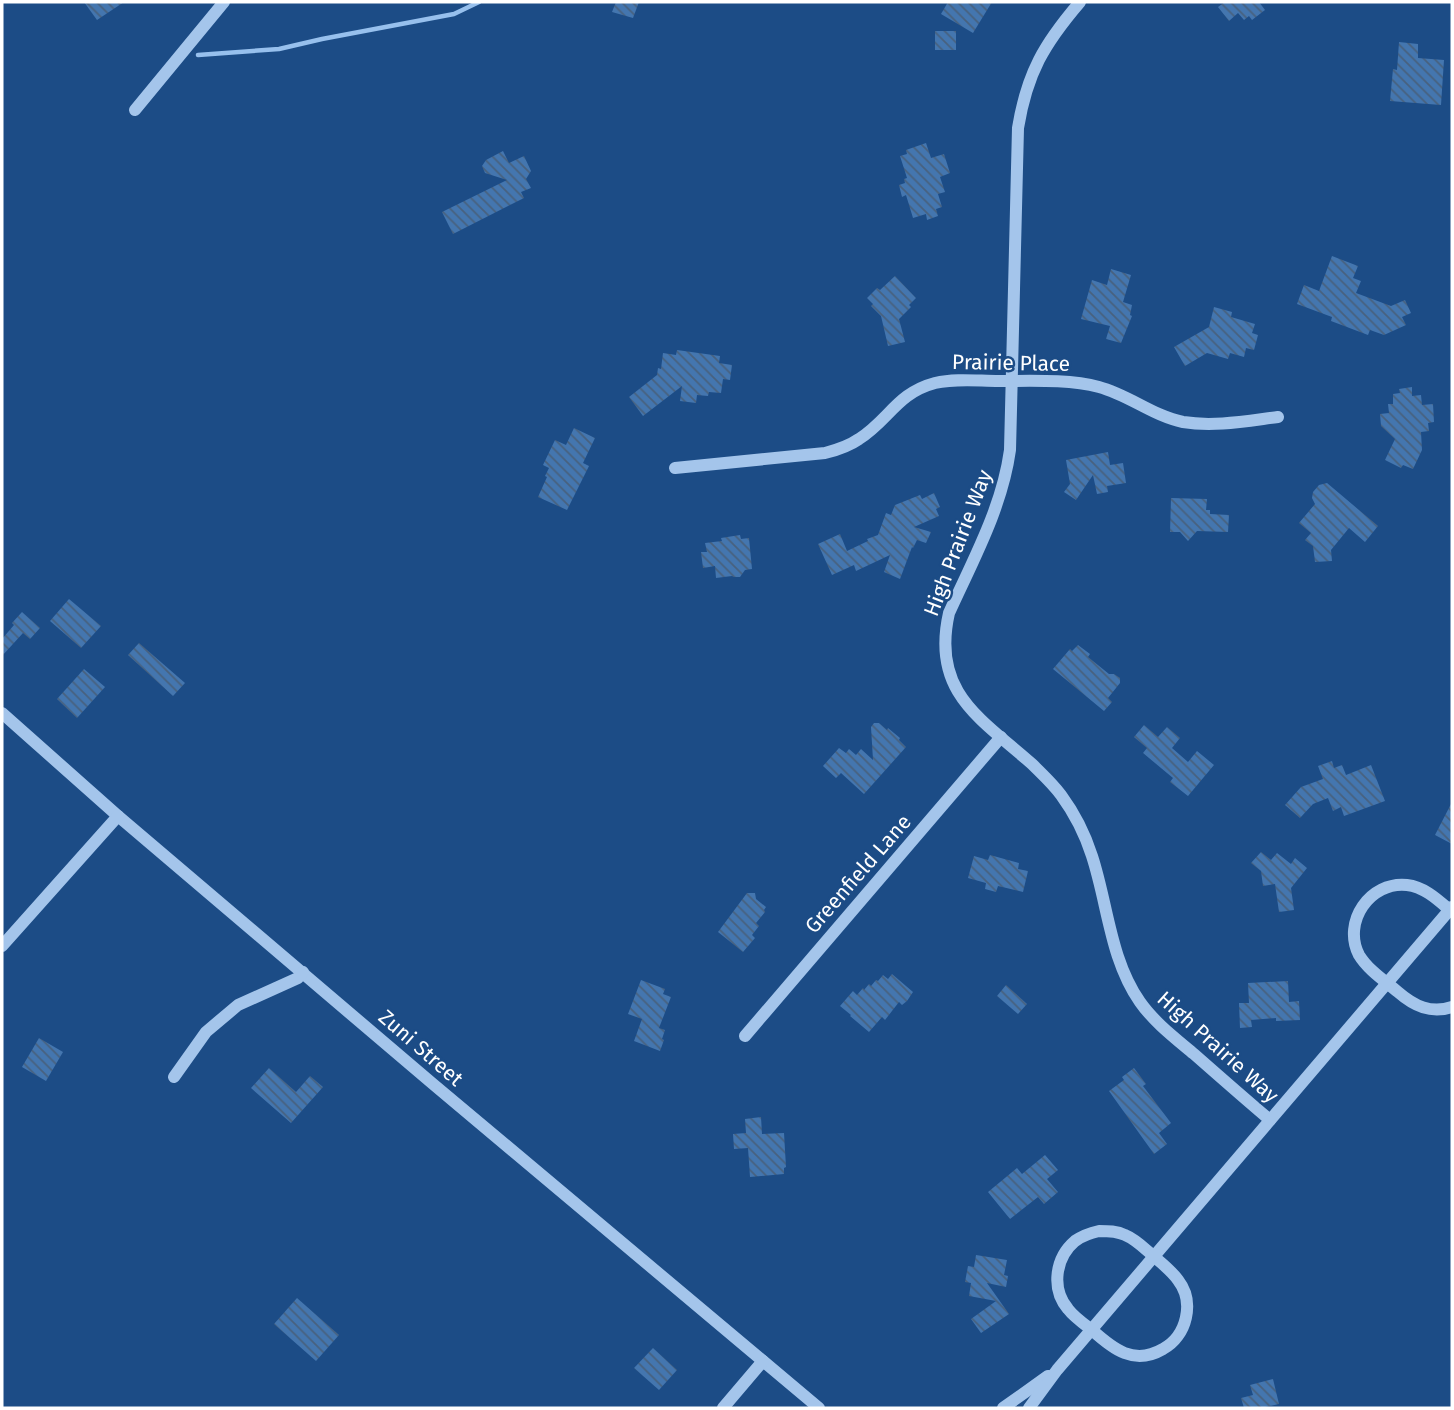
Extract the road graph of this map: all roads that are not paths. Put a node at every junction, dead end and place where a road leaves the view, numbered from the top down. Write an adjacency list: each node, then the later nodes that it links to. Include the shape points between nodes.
1 (224, 2): 3 (street)
2 (1080, 2): 4 (street, High Prairie Way, via 1040,54 1018,128)
3 (135, 110)
4 (1012, 381): 5 (street, Prairie Place, via 1100,387 1159,415 1190,423); 6 (street, Prairie Place, via 952,380 921,388 859,439 825,453); 8 (street, High Prairie Way, via 1007,474 949,613 944,649 953,685 964,702)
5 (1278, 417)
6 (675, 468)
7 (2, 713): 9 (street, Zuni Street)
8 (1001, 737): 15 (street, Greenfield Lane); 17 (street, High Prairie Way, via 1059,792 1078,822 1093,858 1118,959 1141,1004)
9 (118, 816): 11 (street); 12 (street, Zuni Street)
10 (1451, 910): 13 (street); 13 (street, via 1421,888 1408,885 1384,888 1364,902 1354,926 1354,940 1365,964)
11 (2, 946)
12 (303, 972): 16 (street, via 238,1005 206,1032); 20 (street, Zuni Street)
13 (1387, 983): 14 (street, via 1424,1009); 17 (street)
14 (1452, 1007)
15 (745, 1036)
16 (174, 1077)
17 (1270, 1120): 18 (street)
18 (1153, 1256): 19 (street); 19 (street, via 1113,1231 1085,1235 1067,1249 1057,1272 1061,1298); 19 (street, via 1184,1290 1186,1318 1175,1340 1165,1349 1140,1356 1113,1349)
19 (1091, 1330): 21 (street)
20 (763, 1361): 22 (street); 23 (street, Zuni Street)
21 (1056, 1370): 24 (street); 25 (street)
22 (723, 1408)
23 (820, 1408)
24 (1003, 1408)
25 (1029, 1408)

